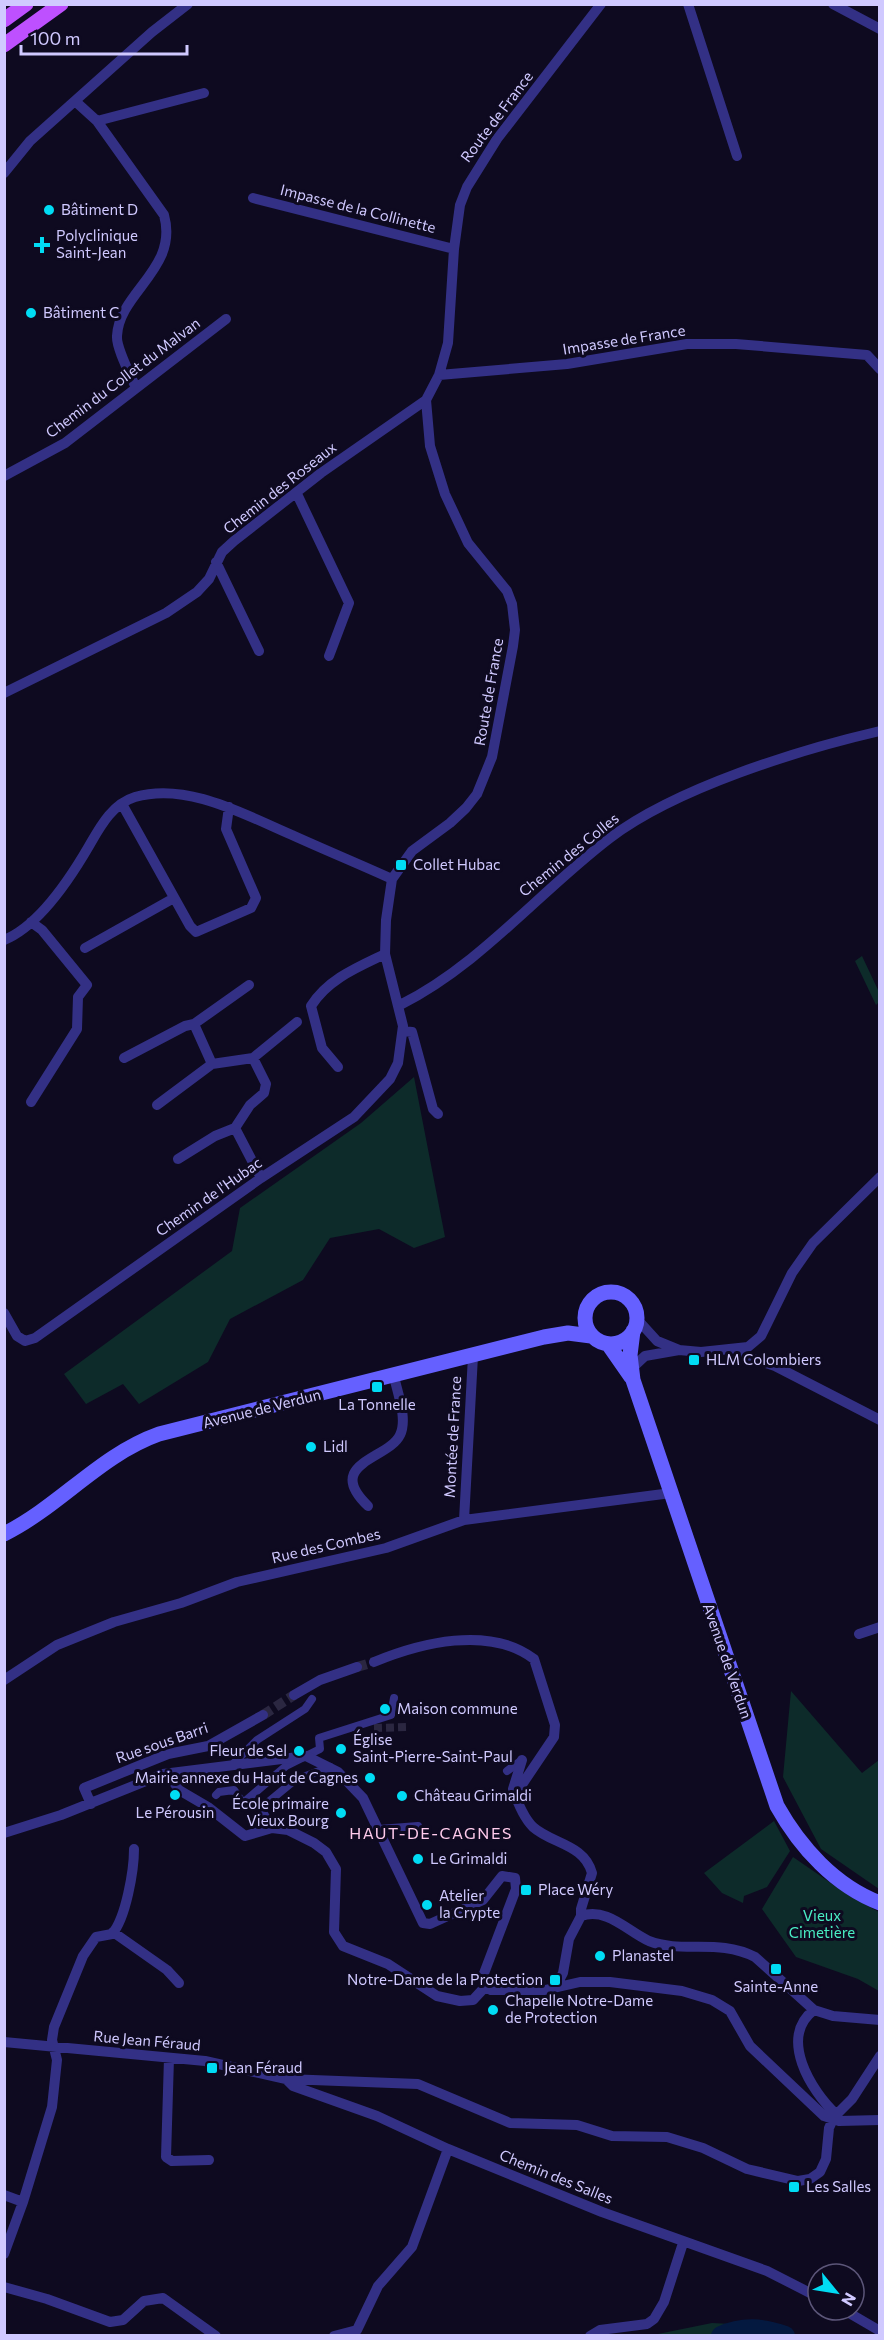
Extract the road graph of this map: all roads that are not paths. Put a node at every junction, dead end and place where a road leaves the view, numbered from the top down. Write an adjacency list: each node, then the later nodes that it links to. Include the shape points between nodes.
1 (26, 4): 7 (main road)
2 (61, 4): 9 (main road)
3 (188, 4): 11 (street)
4 (601, 4): 16 (street, Route de France, via 477,167 460,206)
5 (688, 4): 13 (street)
6 (833, 4): 8 (street)
7 (4, 20)
8 (879, 28)
9 (4, 45)
10 (204, 93): 12 (street)
11 (75, 101): 12 (street); 14 (street, via 30,141)
12 (97, 121): 20 (street, via 164,215 168,232 164,251 119,323 117,339)
13 (737, 156)
14 (4, 173)
15 (254, 198): 16 (street, Impasse de la Collinette)
16 (454, 249): 19 (street, Route de France, via 448,343)
17 (226, 319): 20 (street, Chemin du Collet du Malvan)
18 (879, 369): 19 (street, Impasse de France, via 867,355 687,344 567,364)
19 (439, 375): 21 (street, Route de France)
20 (136, 388): 22 (street, Chemin du Collet du Malvan, via 65,443)
21 (426, 400): 23 (street, Chemin des Roseaux); 31 (street, Route de France, via 430,446 446,494 468,543 507,591 515,630 485,778 466,808 412,851)
22 (4, 477)
23 (297, 494): 24 (street, Chemin des Roseaux, via 234,541); 26 (street, via 349,603)
24 (216, 562): 25 (street); 27 (street, Chemin des Roseaux, via 209,579 197,592 166,613)
25 (260, 651)
26 (329, 656)
27 (4, 693)
28 (879, 731): 38 (street, Chemin des Colles, via 731,777 633,823 549,887 474,957)
29 (122, 804): 30 (street, via 160,794); 32 (street); 33 (street, via 101,825 61,892)
30 (229, 807): 31 (street); 32 (street, via 226,829 256,898 251,908 196,932)
31 (392, 879): 36 (street, Route de France)
32 (174, 898): 35 (street)
33 (31, 922): 34 (street); 46 (street, via 87,985 78,997 77,1029)
34 (4, 939)
35 (85, 948)
36 (385, 954): 38 (street, Route de France); 45 (street, via 340,976 311,1006 322,1048)
37 (249, 985): 40 (street)
38 (400, 1005): 41 (street, Route de France)
39 (297, 1022): 43 (street)
40 (194, 1024): 42 (street); 44 (street)
41 (403, 1030): 48 (street, Route de France, via 412,1032 433,1109); 52 (street, Chemin de l'Hubac, via 399,1063 375,1098 354,1117)
42 (124, 1058)
43 (253, 1058): 44 (street); 49 (street, via 266,1084 264,1093 250,1105)
44 (212, 1064): 47 (street)
45 (338, 1067)
46 (31, 1102)
47 (157, 1105)
48 (438, 1114)
49 (235, 1128): 50 (street); 52 (street)
50 (178, 1159)
51 (879, 1177): 59 (street, via 813,1243)
52 (261, 1178): 54 (street, Chemin de l'Hubac, via 34,1338 25,1341 17,1336)
53 (586, 1312): 55 (main road, via 598,1296 618,1293 630,1300); 56 (main road); 57 (main road, Avenue de Verdun)
54 (4, 1314)
55 (632, 1332): 58 (street); 58 (street); 60 (main road); 65 (main road, Avenue de Verdun)
56 (591, 1336): 57 (main road, Avenue de Verdun, via 568,1333); 60 (main road)
57 (544, 1337): 63 (main road, Avenue de Verdun)
58 (657, 1341): 62 (street)
59 (755, 1342): 61 (street); 64 (street)
60 (608, 1344): 65 (main road, Avenue de Verdun)
61 (741, 1349): 62 (street); 64 (street, via 745,1356)
62 (679, 1350): 65 (street, via 645,1356)
63 (473, 1356): 66 (main road, Avenue de Verdun); 70 (street, Montée de France)
64 (775, 1366): 67 (street)
65 (632, 1374): 68 (main road, Avenue de Verdun)
66 (394, 1376): 69 (street, via 402,1430 396,1442 365,1460 356,1472 356,1491); 71 (main road, Avenue de Verdun, via 133,1443 33,1518)
67 (879, 1420)
68 (671, 1494): 70 (street, Rue des Combes); 95 (main road, Avenue de Verdun, via 777,1806 817,1862)
69 (368, 1506)
70 (464, 1520): 76 (street, Rue des Combes, via 386,1548 237,1582 181,1604 114,1622 57,1645)
71 (4, 1534)
72 (879, 1627): 73 (street)
73 (859, 1634)
74 (374, 1662): 87 (street, via 421,1645 453,1639 498,1644 534,1659 555,1725 554,1737)
75 (357, 1667): 77 (street, via 320,1680)
76 (4, 1680)
77 (294, 1695)
78 (394, 1698): 81 (street, via 391,1715 319,1738 320,1749)
79 (311, 1699): 83 (street, via 305,1709 257,1740)
80 (263, 1715): 89 (street, Rue sous Barri, via 208,1746 168,1754 84,1788)
81 (306, 1756): 83 (street); 84 (street); 88 (street, via 286,1766 243,1803 234,1790)
82 (522, 1760): 85 (street); 87 (street, via 513,1784)
83 (233, 1764): 86 (street)
84 (330, 1767): 91 (street, via 295,1780 261,1808); 92 (street, via 363,1798)
85 (507, 1771)
86 (163, 1774): 89 (street); 91 (street, via 179,1790 209,1805 245,1836)
87 (515, 1795): 96 (street, via 531,1825 579,1853 590,1868)
88 (216, 1796)
89 (91, 1804): 93 (street)
90 (418, 1826): 92 (street)
91 (272, 1828): 101 (street, via 288,1830 314,1843 331,1860 336,1869 333,1932 343,1946 388,1964 437,1996 473,2000)
92 (381, 1832): 101 (street, via 423,1923 430,1924 475,1904 502,1876 512,1876 516,1881 482,1981)
93 (4, 1833)
94 (134, 1849): 97 (street, via 126,1899)
95 (879, 1903)
96 (581, 1916): 98 (street, via 571,1931); 103 (street, via 598,1913 659,1943 745,1951)
97 (113, 1932): 100 (street); 106 (street, via 96,1937 83,1956 52,2035)
98 (565, 1967): 99 (street, via 569,1976); 102 (street)
99 (580, 1982): 102 (street); 110 (street, via 682,1991 712,2000 730,2012 750,2046 824,2116)
100 (179, 1983)
101 (485, 1987): 102 (street, via 523,1991)
102 (555, 1988)
103 (814, 2010): 104 (street, via 851,2019); 110 (street, via 800,2024 800,2054 815,2091)
104 (879, 2020)
105 (4, 2042): 106 (street, Rue Jean Féraud)
106 (54, 2049): 108 (street, Rue Jean Féraud); 115 (street, via 57,2060 52,2107)
107 (879, 2056): 110 (street, via 852,2099)
108 (169, 2058): 109 (street, Rue Jean Féraud, via 205,2061); 113 (street, via 166,2157 172,2161)
109 (286, 2079): 110 (street, via 418,2084 510,2123 560,2123 612,2136 676,2138 747,2169 798,2181 814,2177 822,2169); 112 (street, Chemin des Salles, via 293,2086 377,2116)
110 (835, 2117): 111 (street)
111 (879, 2121)
112 (448, 2149): 116 (street, Chemin des Salles); 123 (street, via 412,2247 378,2286 357,2330)
113 (209, 2160)
114 (4, 2195): 115 (street)
115 (23, 2202): 117 (street)
116 (683, 2243): 119 (street, Chemin des Salles, via 767,2271); 124 (street, via 664,2302 654,2319 647,2324 600,2330)
117 (4, 2254)
118 (4, 2287): 122 (street, via 110,2322 123,2320 144,2301 163,2298)
119 (806, 2291)
120 (864, 2322): 121 (street)
121 (879, 2331)
122 (216, 2336)
123 (334, 2336)
124 (590, 2336)

